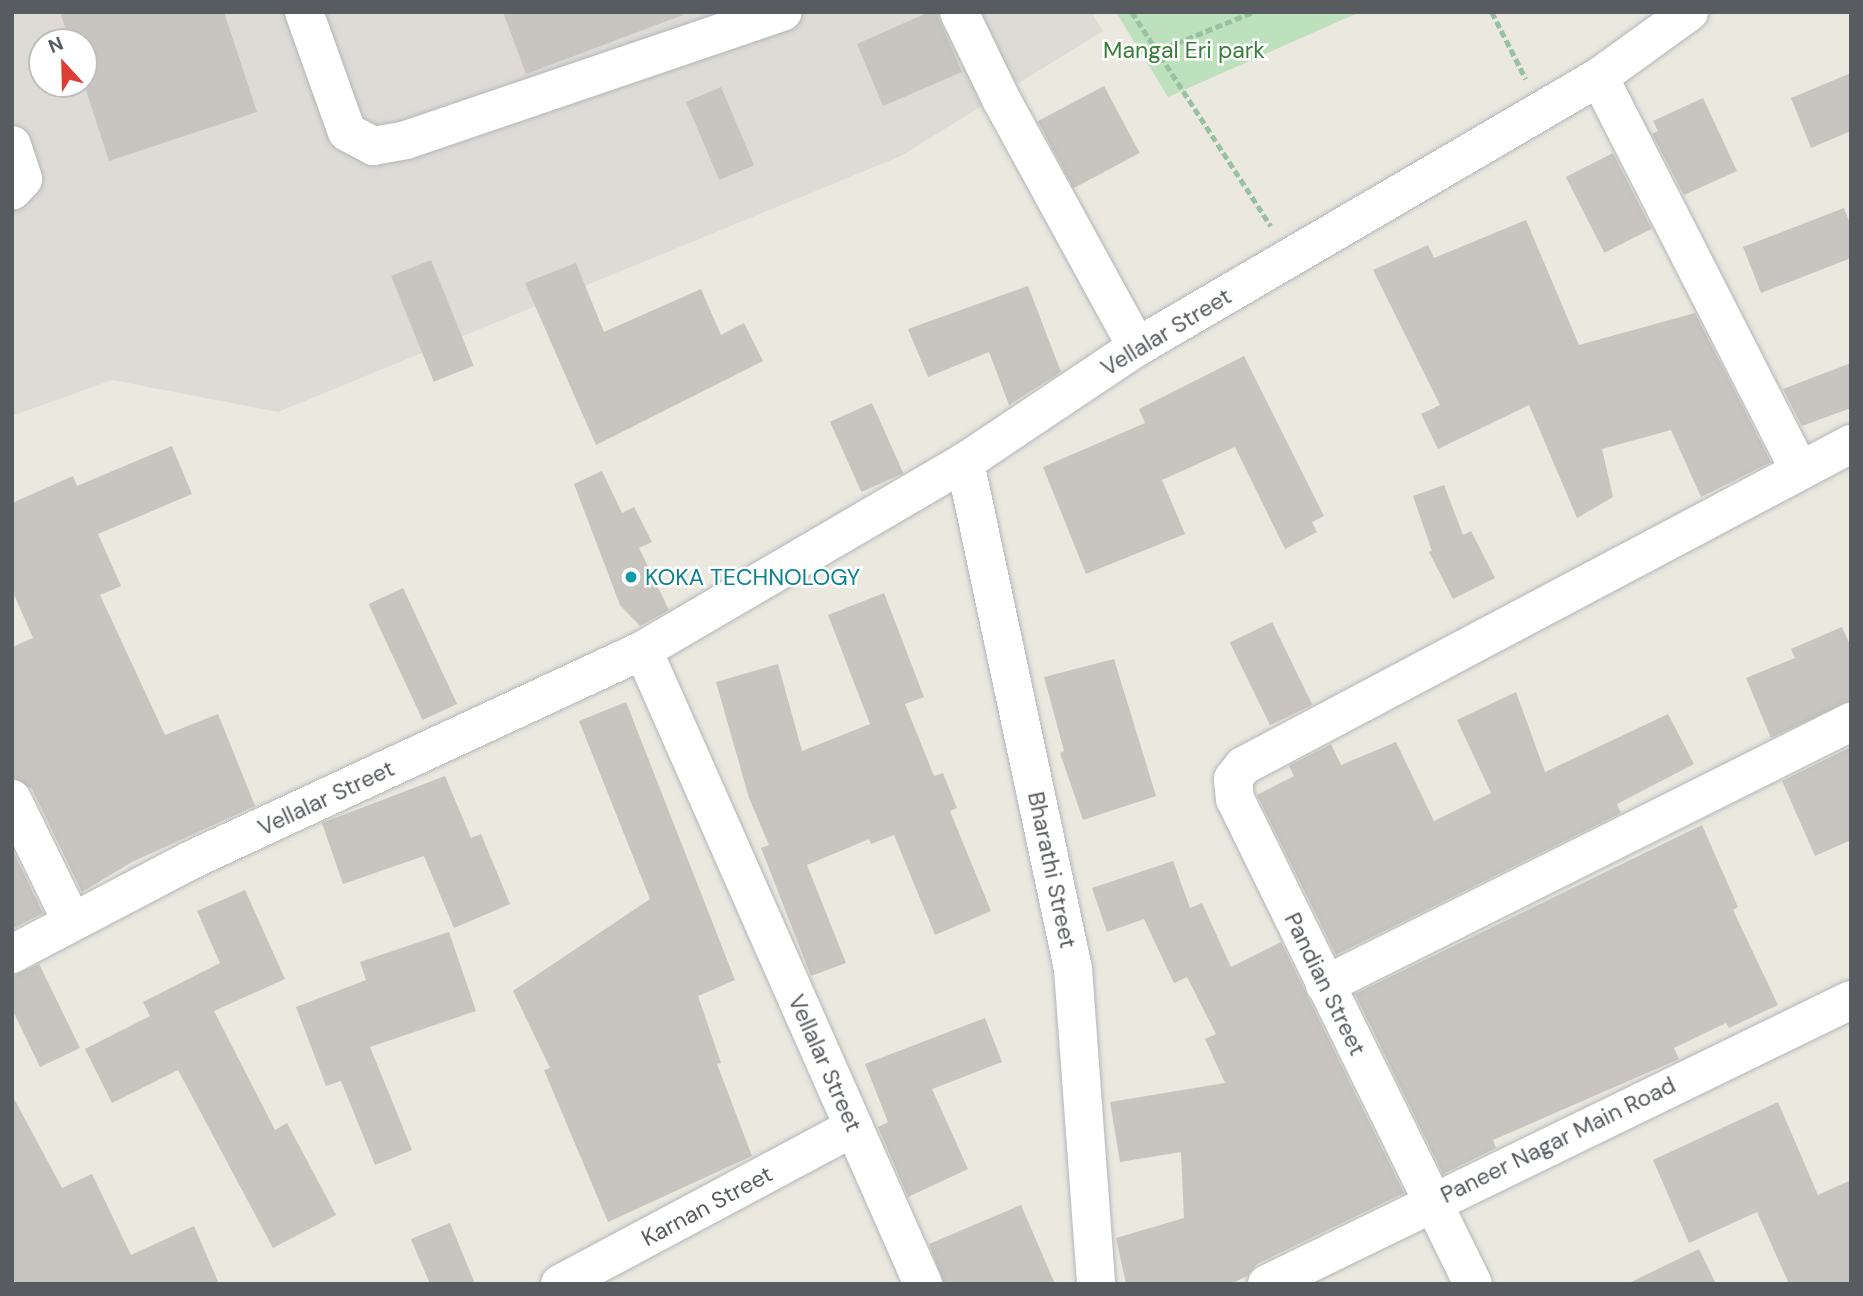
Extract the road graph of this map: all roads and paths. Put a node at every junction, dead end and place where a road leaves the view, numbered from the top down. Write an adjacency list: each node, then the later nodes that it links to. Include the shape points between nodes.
1 (304, 12): 2 (street, via 347,132 373,146 406,140)
2 (783, 12)
3 (959, 12): 14 (street)
4 (1132, 12): 8 (path)
5 (1253, 12): 8 (path)
6 (1492, 12): 10 (path)
7 (1689, 12): 9 (street, Vellalar Street)
8 (1157, 51): 13 (path)
9 (1600, 77): 10 (street, Vellalar Street); 17 (street)
10 (1542, 111): 13 (street, Vellalar Street)
11 (12, 145): 12 (street, via 23,179)
12 (12, 191)
13 (1293, 256): 14 (street, Vellalar Street)
14 (1137, 347): 16 (street, Vellalar Street)
15 (1851, 444): 17 (street)
16 (965, 462): 18 (street, Vellalar Street); 29 (street, Bharathi Street, via 1073,969)
17 (1799, 469): 23 (street, Pandian Street, via 1243,766 1233,779 1235,800)
18 (643, 650): 21 (street, Vellalar Street); 25 (street, Vellalar Street)
19 (1851, 722): 23 (street)
20 (12, 799): 21 (street)
21 (66, 912): 22 (street, Vellalar Street)
22 (12, 954)
23 (1325, 985): 26 (street, Pandian Street)
24 (1851, 1000): 26 (street, Paneer Nagar Main Road)
25 (854, 1127): 27 (street, Karnan Street); 28 (street, Vellalar Street)
26 (1431, 1201): 30 (street, Paneer Nagar Main Road); 31 (street, Pandian Street)
27 (560, 1284)
28 (923, 1284)
29 (1096, 1284)
30 (1267, 1284)
31 (1473, 1284)

